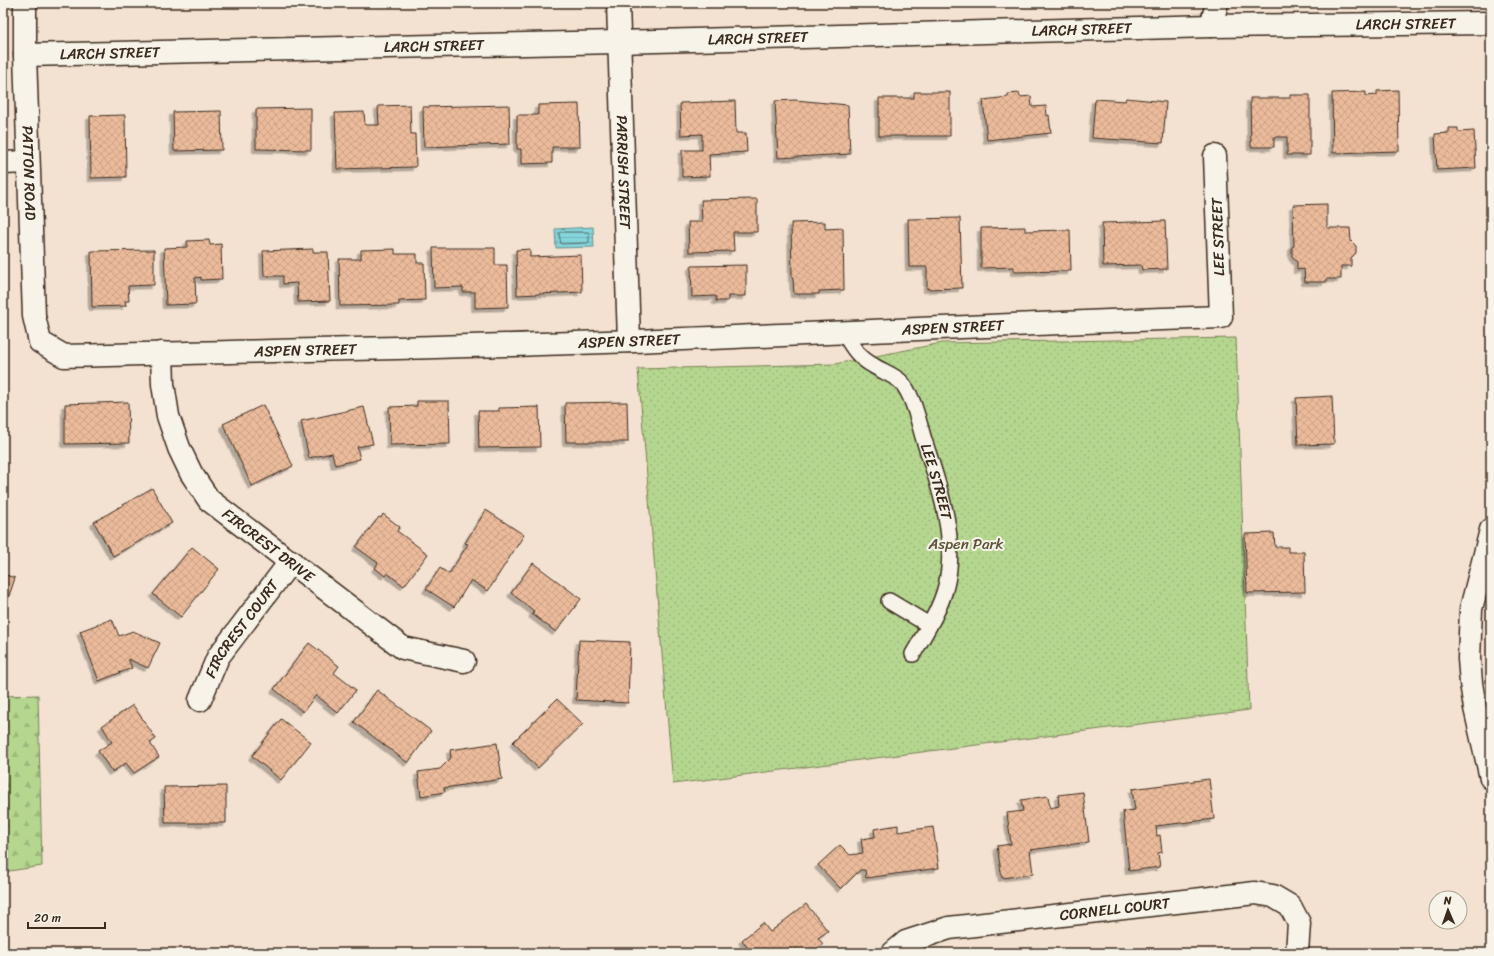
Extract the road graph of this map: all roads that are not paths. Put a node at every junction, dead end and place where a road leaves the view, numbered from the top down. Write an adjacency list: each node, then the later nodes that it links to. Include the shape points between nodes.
1 (25, 3): 7 (street, PATTON ROAD)
2 (618, 3): 6 (street, PARRISH STREET)
3 (1217, 3): 5 (street)
4 (1491, 23): 5 (street, LARCH STREET)
5 (1210, 26): 6 (street, LARCH STREET)
6 (618, 42): 7 (street, LARCH STREET); 13 (street, PARRISH STREET)
7 (25, 55): 9 (street, PATTON ROAD)
8 (1215, 156): 11 (street, LEE STREET)
9 (28, 162): 10 (street); 14 (street, PATTON ROAD, via 34,316)
10 (3, 163)
11 (1221, 317): 12 (street, ASPEN STREET)
12 (844, 333): 13 (street, ASPEN STREET); 19 (lane, LEE STREET, via 857,354 900,381 908,392 945,508 950,551 949,570 940,604)
13 (629, 341): 15 (street, ASPEN STREET)
14 (40, 342): 15 (street, ASPEN STREET, via 64,356)
15 (162, 353): 17 (street, FIRCREST DRIVE, via 168,416 191,473 209,500)
16 (1491, 530): 23 (street, via 1471,609 1470,659 1475,708)
17 (291, 561): 21 (street, FIRCREST DRIVE, via 403,648); 22 (street, FIRCREST COURT, via 218,657)
18 (889, 601): 19 (lane)
19 (929, 625): 20 (lane, LEE STREET)
20 (913, 654)
21 (464, 661)
22 (200, 700)
23 (1491, 778)
24 (893, 953): 25 (street, CORNELL COURT, via 906,942 949,928 1255,893 1273,896 1290,906 1299,923)
25 (1297, 953)

